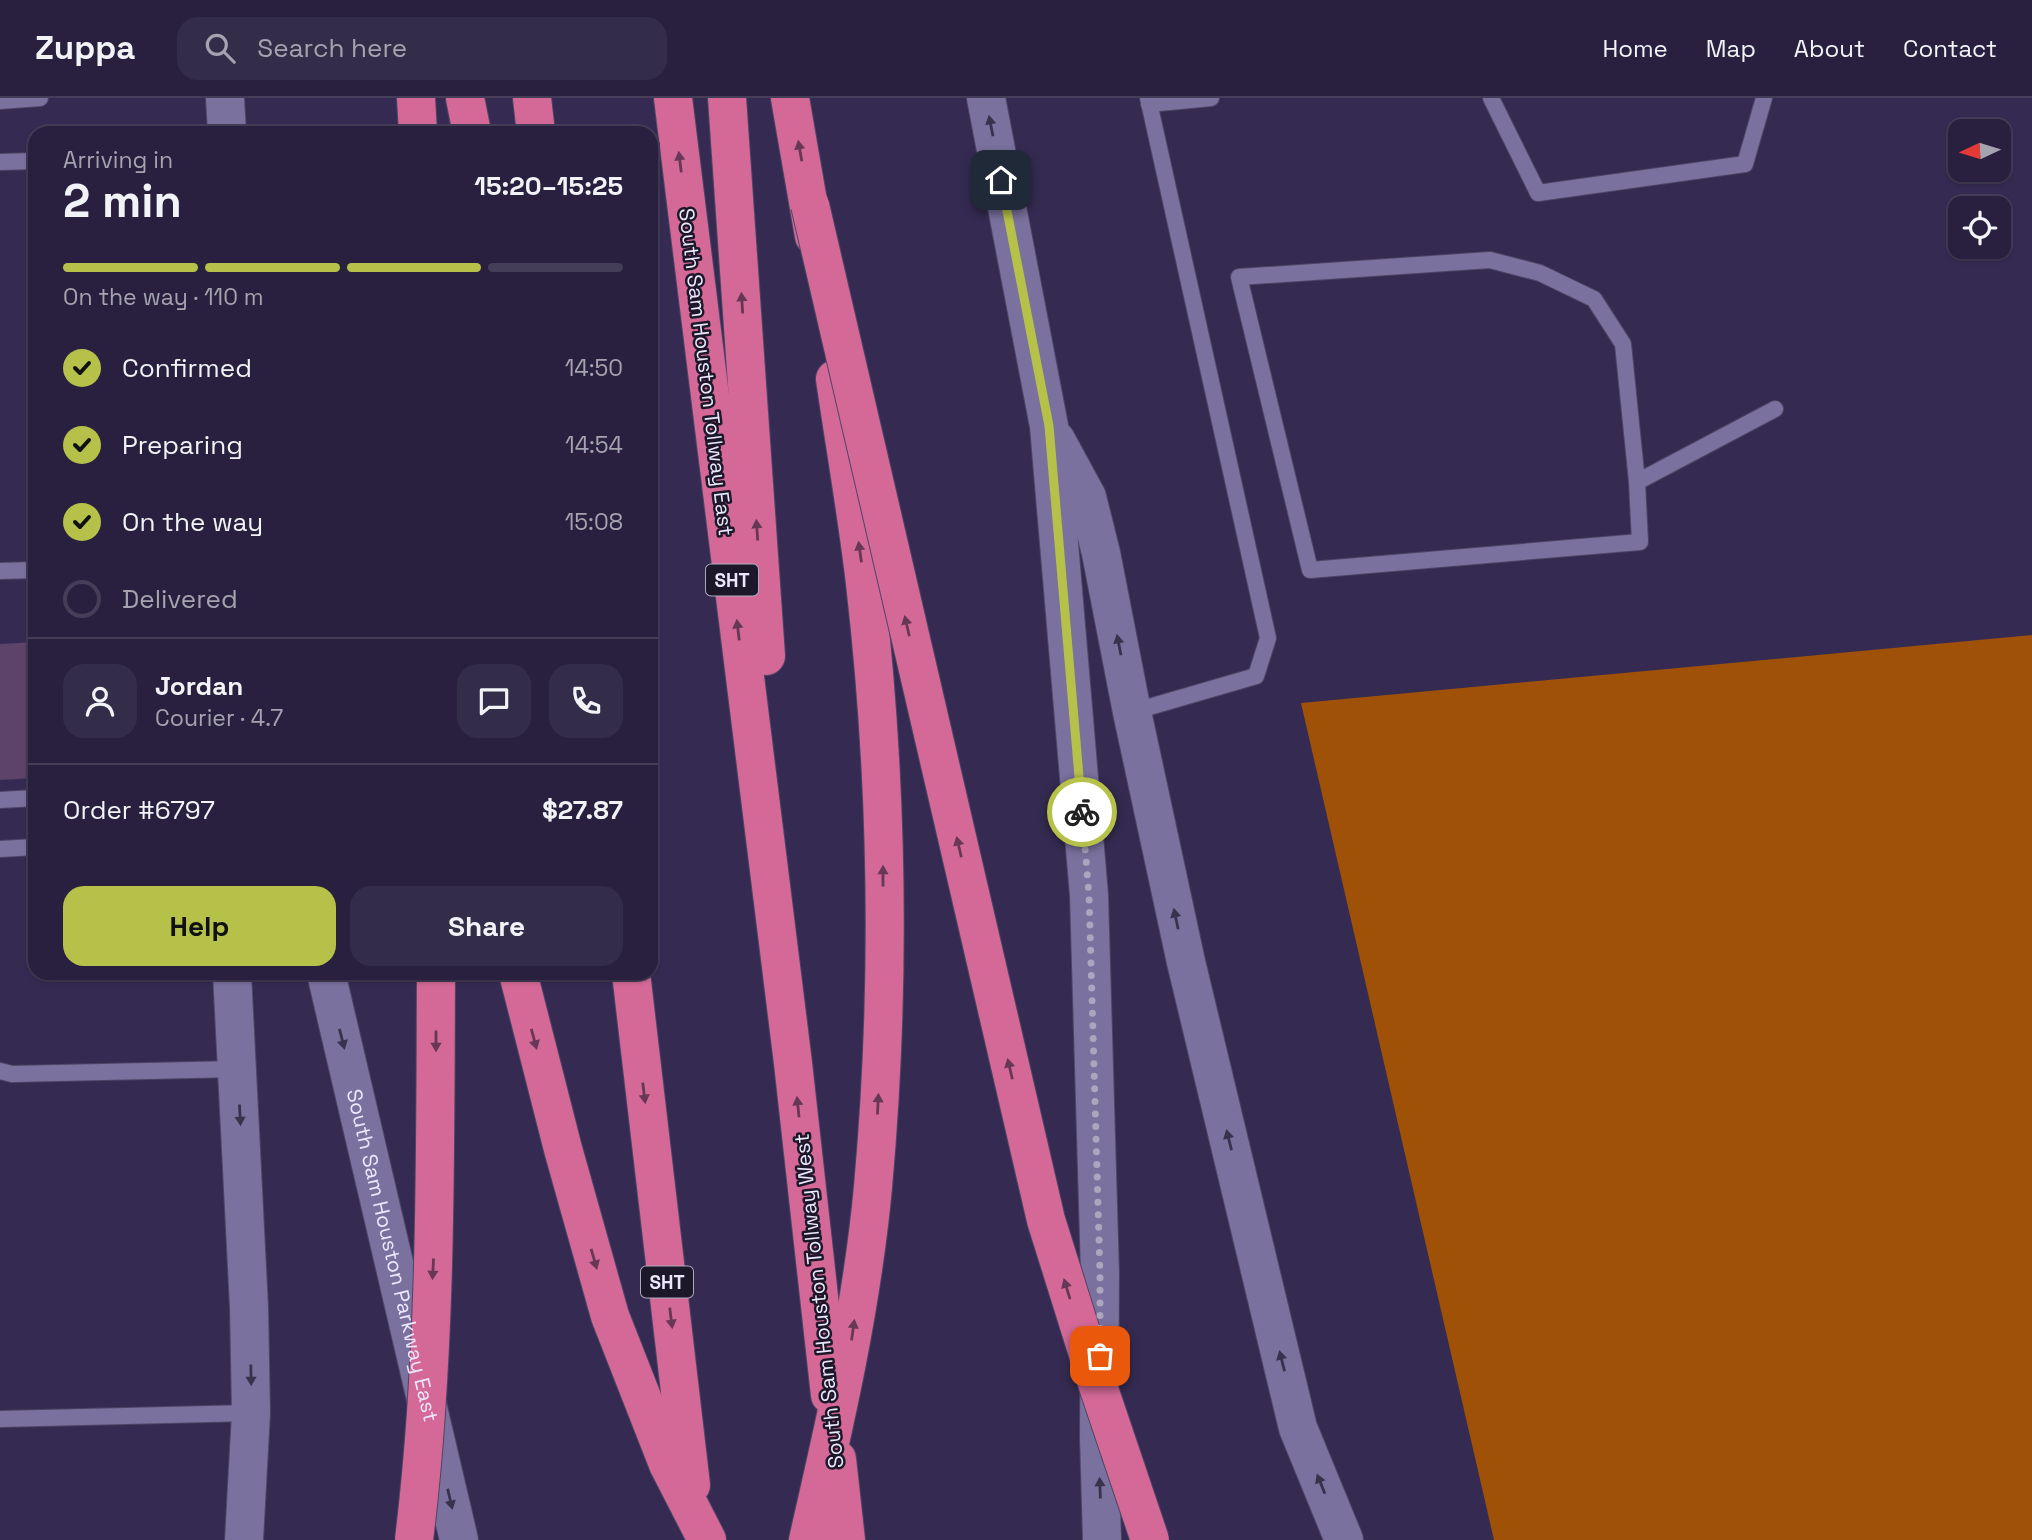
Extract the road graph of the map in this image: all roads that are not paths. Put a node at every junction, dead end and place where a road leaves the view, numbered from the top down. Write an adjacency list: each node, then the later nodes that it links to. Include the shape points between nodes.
1 (40, 98): 13 (lane)
2 (225, 98): 15 (main road)
3 (416, 98): 16 (highway)
4 (465, 98): 17 (highway)
5 (532, 98): 18 (highway)
6 (673, 98): 37 (highway, South Sam Houston Tollway East / SHT, one-way to 6)
7 (727, 98): 37 (highway, one-way to 7)
8 (790, 98): 21 (highway, one-way to 8)
9 (985, 98): 23 (main road, one-way to 9)
10 (1211, 98): 14 (lane)
11 (1492, 98): 12 (lane, via 1538,192 1745,164)
12 (1764, 98)
13 (0, 101)
14 (1148, 101): 27 (lane, via 1268,638 1256,676)
15 (227, 126)
16 (418, 126)
17 (470, 126)
18 (535, 126)
19 (28, 161): 20 (lane)
20 (0, 162)
21 (810, 205): 47 (highway, one-way to 21, bridge, via 848,1362 873,1189 884,1006 883,808 865,583); 50 (highway, one-way to 21, bridge, via 1046,1220)
22 (1774, 410): 24 (lane)
23 (1049, 426): 27 (main road, one-way to 23, via 1087,497); 49 (main road, one-way to 23, via 1100,1274 1089,895)
24 (1637, 482): 24 (lane, via 1640,542 1310,570 1239,277 1490,260 1540,273 1594,299 1623,344)
25 (28, 570): 26 (lane)
26 (0, 571)
27 (1132, 712): 51 (main road, one-way to 27, via 1298,1428 1186,962)
28 (28, 798): 29 (lane)
29 (0, 800)
30 (28, 847): 31 (lane)
31 (0, 849)
32 (232, 980): 38 (main road)
33 (328, 980): 44 (main road, South Sam Houston Parkway East, one-way to 44)
34 (436, 980): 43 (highway, one-way to 43, bridge, via 435,1241 424,1453)
35 (520, 980): 46 (highway, one-way to 46, via 610,1316 668,1464)
36 (632, 995): 45 (highway, SHT, one-way to 45)
37 (793, 1063): 48 (highway, South Sam Houston Tollway West / SHT, one-way to 37)
38 (238, 1069): 39 (lane); 40 (main road, one-way to 40)
39 (0, 1071)
40 (251, 1413): 41 (lane); 42 (main road)
41 (0, 1419)
42 (244, 1540)
43 (414, 1540)
44 (460, 1540)
45 (697, 1540)
46 (707, 1540)
47 (808, 1540)
48 (846, 1540)
49 (1101, 1540)
50 (1150, 1540)
51 (1344, 1540)

